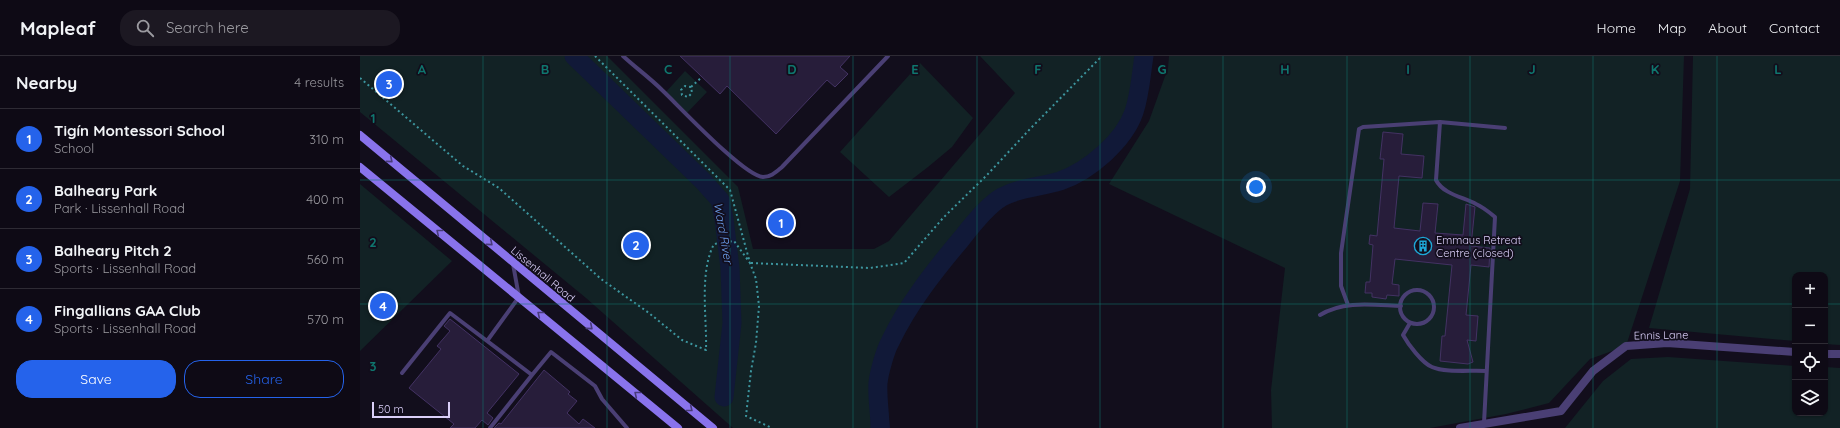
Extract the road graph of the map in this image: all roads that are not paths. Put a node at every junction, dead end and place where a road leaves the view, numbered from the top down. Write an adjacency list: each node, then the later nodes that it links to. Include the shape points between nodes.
1 (624, 56): 2 (lane, via 662,89 730,156 750,172 762,177 782,168)
2 (888, 56)
3 (1440, 122): 4 (lane); 9 (lane, via 1359,129 1341,253 1342,286); 17 (lane, via 1436,180 1439,186 1478,204 1495,216)
4 (1505, 128)
5 (360, 136): 7 (main road, Lissenhall Road, one-way to 7)
6 (360, 166): 8 (main road, one-way to 6)
7 (513, 262): 8 (lane); 24 (main road, Lissenhall Road, one-way to 24)
8 (518, 297): 13 (lane); 23 (main road, one-way to 8)
9 (1348, 305): 10 (lane); 11 (lane, via 1329,309)
10 (1401, 306): 12 (lane, via 1403,316); 12 (lane, via 1405,296 1414,291 1424,292 1432,299 1434,309 1430,318 1421,324)
11 (1320, 315)
12 (1410, 323): 17 (lane, via 1403,335 1408,345 1431,367)
13 (487, 340): 18 (lane, via 450,312); 19 (lane)
14 (1792, 352): 20 (street, Ennis Lane, via 1667,343 1626,346 1593,371 1561,411)
15 (1828, 354): 16 (street)
16 (1840, 354)
17 (1486, 371): 20 (lane)
18 (402, 373)
19 (532, 375): 21 (lane); 22 (lane, via 551,352 595,386 602,399)
20 (1484, 423): 25 (street, Ennis Lane)
21 (490, 428)
22 (626, 428)
23 (678, 428)
24 (713, 428)
25 (1460, 428)

